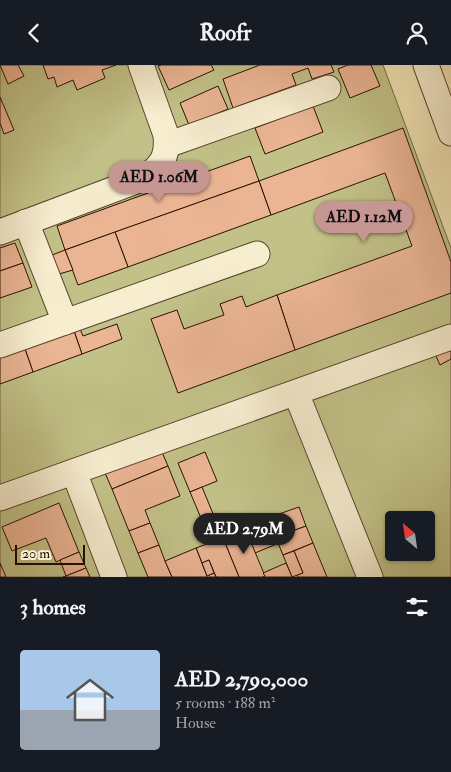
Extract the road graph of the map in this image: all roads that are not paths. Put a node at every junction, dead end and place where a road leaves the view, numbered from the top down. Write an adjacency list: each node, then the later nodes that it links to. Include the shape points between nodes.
1 (140, 65): 5 (street)
2 (426, 65): 4 (street)
3 (328, 88): 5 (street)
4 (451, 133)
5 (167, 145): 6 (street, via 164,159 144,178)
6 (26, 223): 7 (street); 9 (street)
7 (0, 232)
8 (257, 254): 9 (street)
9 (65, 322): 11 (street)
10 (451, 337): 12 (street)
11 (0, 345)
12 (296, 393): 13 (street); 16 (street)
13 (74, 472): 14 (street); 15 (street)
14 (0, 499)
15 (114, 577)
16 (370, 577)

